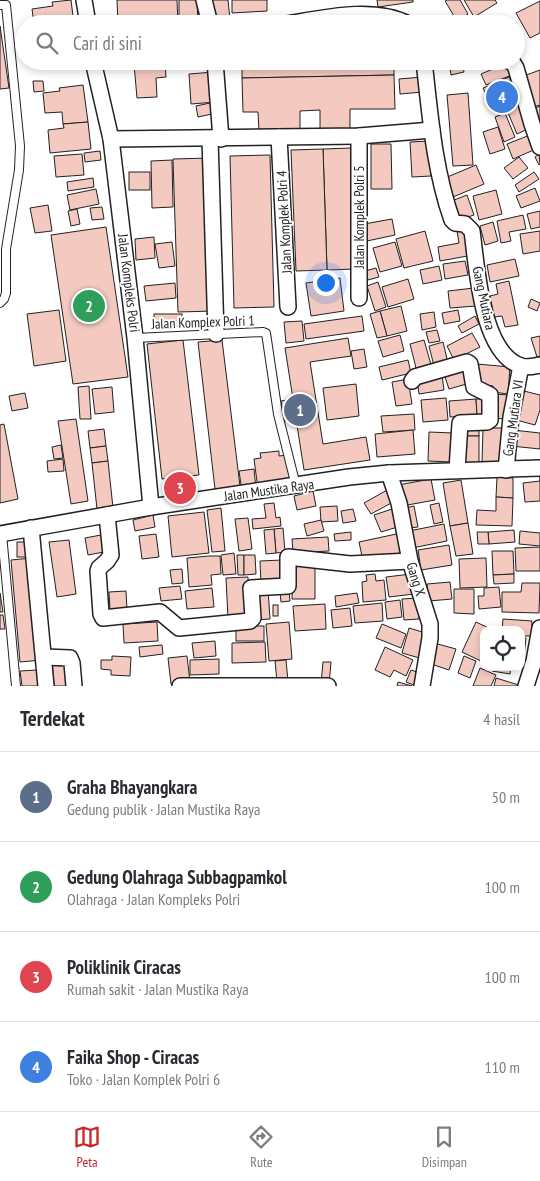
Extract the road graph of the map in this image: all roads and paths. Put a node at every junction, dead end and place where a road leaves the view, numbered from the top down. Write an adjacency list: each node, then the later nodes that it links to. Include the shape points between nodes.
1 (84, 0): 4 (street)
2 (204, 0): 5 (street)
3 (4, 3): 17 (lane, via 20,146 6,249 6,293)
4 (86, 15)
5 (208, 15)
6 (95, 70): 13 (street, Jalan Kompleks Polri)
7 (215, 70): 14 (street)
8 (425, 70): 10 (street)
9 (517, 70): 15 (street)
10 (432, 130): 11 (street); 22 (street, Gang Mutiara, via 449,212 454,222 465,224 472,231 486,322 495,344 504,355)
11 (359, 136): 12 (street); 16 (street, Jalan Komplek Polri 5)
12 (279, 137): 14 (street); 18 (street, Jalan Komplek Polri 4)
13 (111, 139): 14 (street); 20 (street, Jalan Kompleks Polri)
14 (216, 139): 19 (street)
15 (540, 147)
16 (359, 298)
17 (0, 303)
18 (288, 307)
19 (216, 334): 20 (lane, Jalan Komplex Polri 1); 28 (lane, Jalan Komplex Polri 1, via 263,332 267,336 278,414)
20 (135, 338): 29 (street, Jalan Kompleks Polri)
21 (540, 365): 22 (street)
22 (521, 366): 26 (street, Gang Mutiara VI, via 511,417)
23 (412, 381): 25 (street, via 468,362 474,387 490,395 490,420 460,423)
24 (540, 468): 26 (street, Jalan Mustika Raya)
25 (457, 470): 26 (street, Jalan Mustika Raya); 27 (street, Jalan Mustika Raya)
26 (506, 470)
27 (388, 473): 28 (street, Jalan Mustika Raya); 33 (street, Gang X)
28 (296, 486): 29 (street, Jalan Mustika Raya)
29 (151, 507): 30 (street, Jalan Mustika Raya)
30 (107, 515): 31 (street, Jalan Mustika Raya); 33 (street, via 111,555 98,571 103,618 160,612 178,628 250,621 253,618 251,588 288,586 288,556 350,564)
31 (31, 528): 32 (street, Jalan Mustika Raya); 35 (street)
32 (1, 534): 36 (lane)
33 (410, 561): 41 (street, Gang X, via 430,624)
34 (540, 628): 42 (street)
35 (44, 657): 37 (street); 38 (street, via 70,658)
36 (16, 686)
37 (46, 686)
38 (74, 686)
39 (180, 686): 40 (street)
40 (321, 686)
41 (422, 686)
42 (526, 686)

